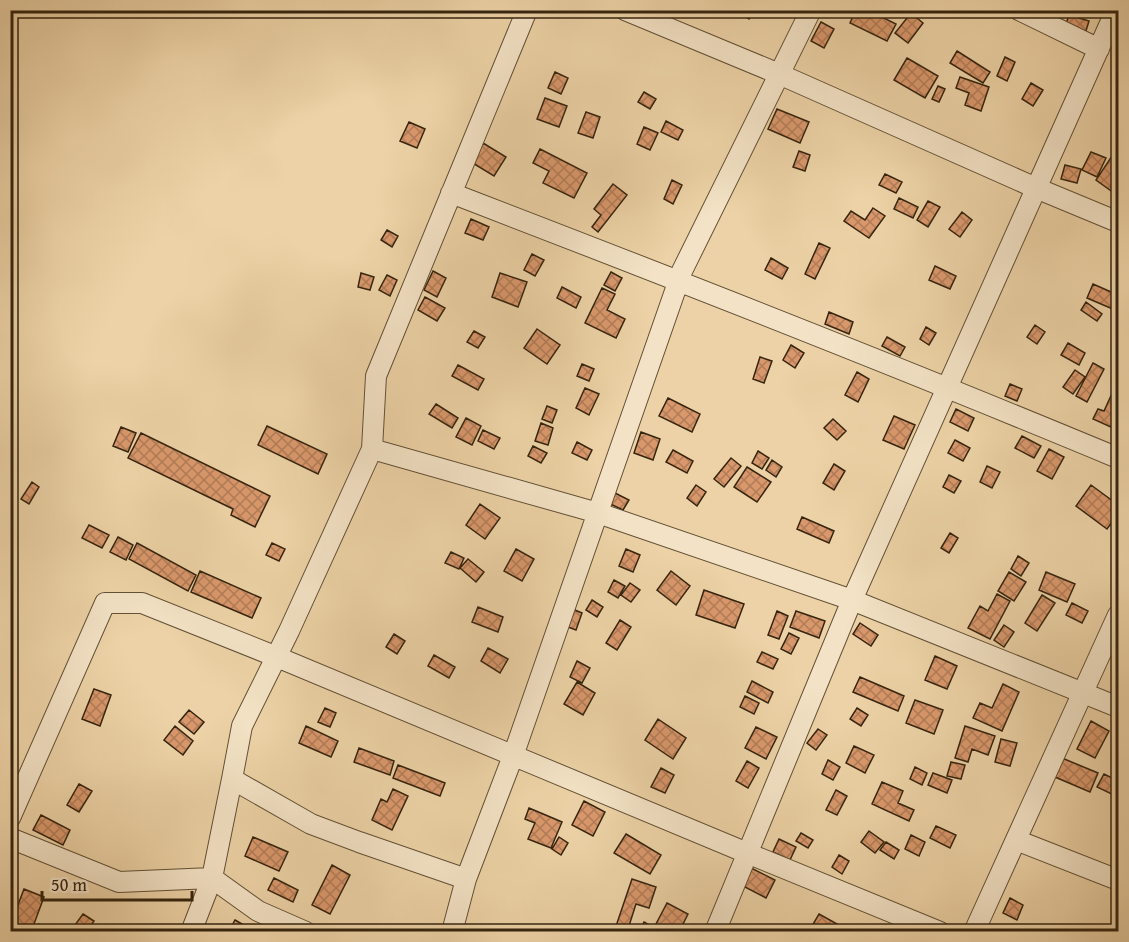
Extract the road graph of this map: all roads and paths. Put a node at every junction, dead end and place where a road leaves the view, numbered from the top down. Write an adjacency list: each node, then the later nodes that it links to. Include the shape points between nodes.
1 (527, 10): 9 (street)
2 (625, 10): 7 (street)
3 (811, 10): 7 (street)
4 (1019, 10): 6 (street)
5 (1116, 10): 6 (street)
6 (1099, 48): 8 (street)
7 (779, 74): 8 (street); 11 (street)
8 (1036, 188): 10 (street); 12 (street)
9 (451, 193): 11 (street); 13 (street, via 376,376)
10 (1119, 222)
11 (679, 280): 12 (street); 15 (street)
12 (947, 387): 14 (street); 16 (street)
13 (372, 449): 15 (street); 18 (street)
14 (1119, 458)
15 (598, 513): 16 (street); 21 (street)
16 (852, 600): 19 (street); 26 (street)
17 (1119, 615): 19 (street)
18 (276, 657): 21 (street); 22 (street, via 242,726); 23 (street, via 142,603 105,603)
19 (1084, 692): 20 (street); 25 (street)
20 (1119, 706)
21 (513, 756): 26 (street); 28 (street)
22 (232, 779): 27 (street); 28 (street, via 311,824)
23 (10, 818)
24 (10, 838): 27 (street, via 119,882)
25 (1016, 840): 29 (street); 35 (street)
26 (747, 853): 33 (street); 34 (street)
27 (212, 878): 30 (street); 31 (street, via 258,911)
28 (466, 879): 32 (street)
29 (1119, 880)
30 (190, 932)
31 (306, 932)
32 (453, 932)
33 (715, 932)
34 (940, 932)
35 (974, 932)

